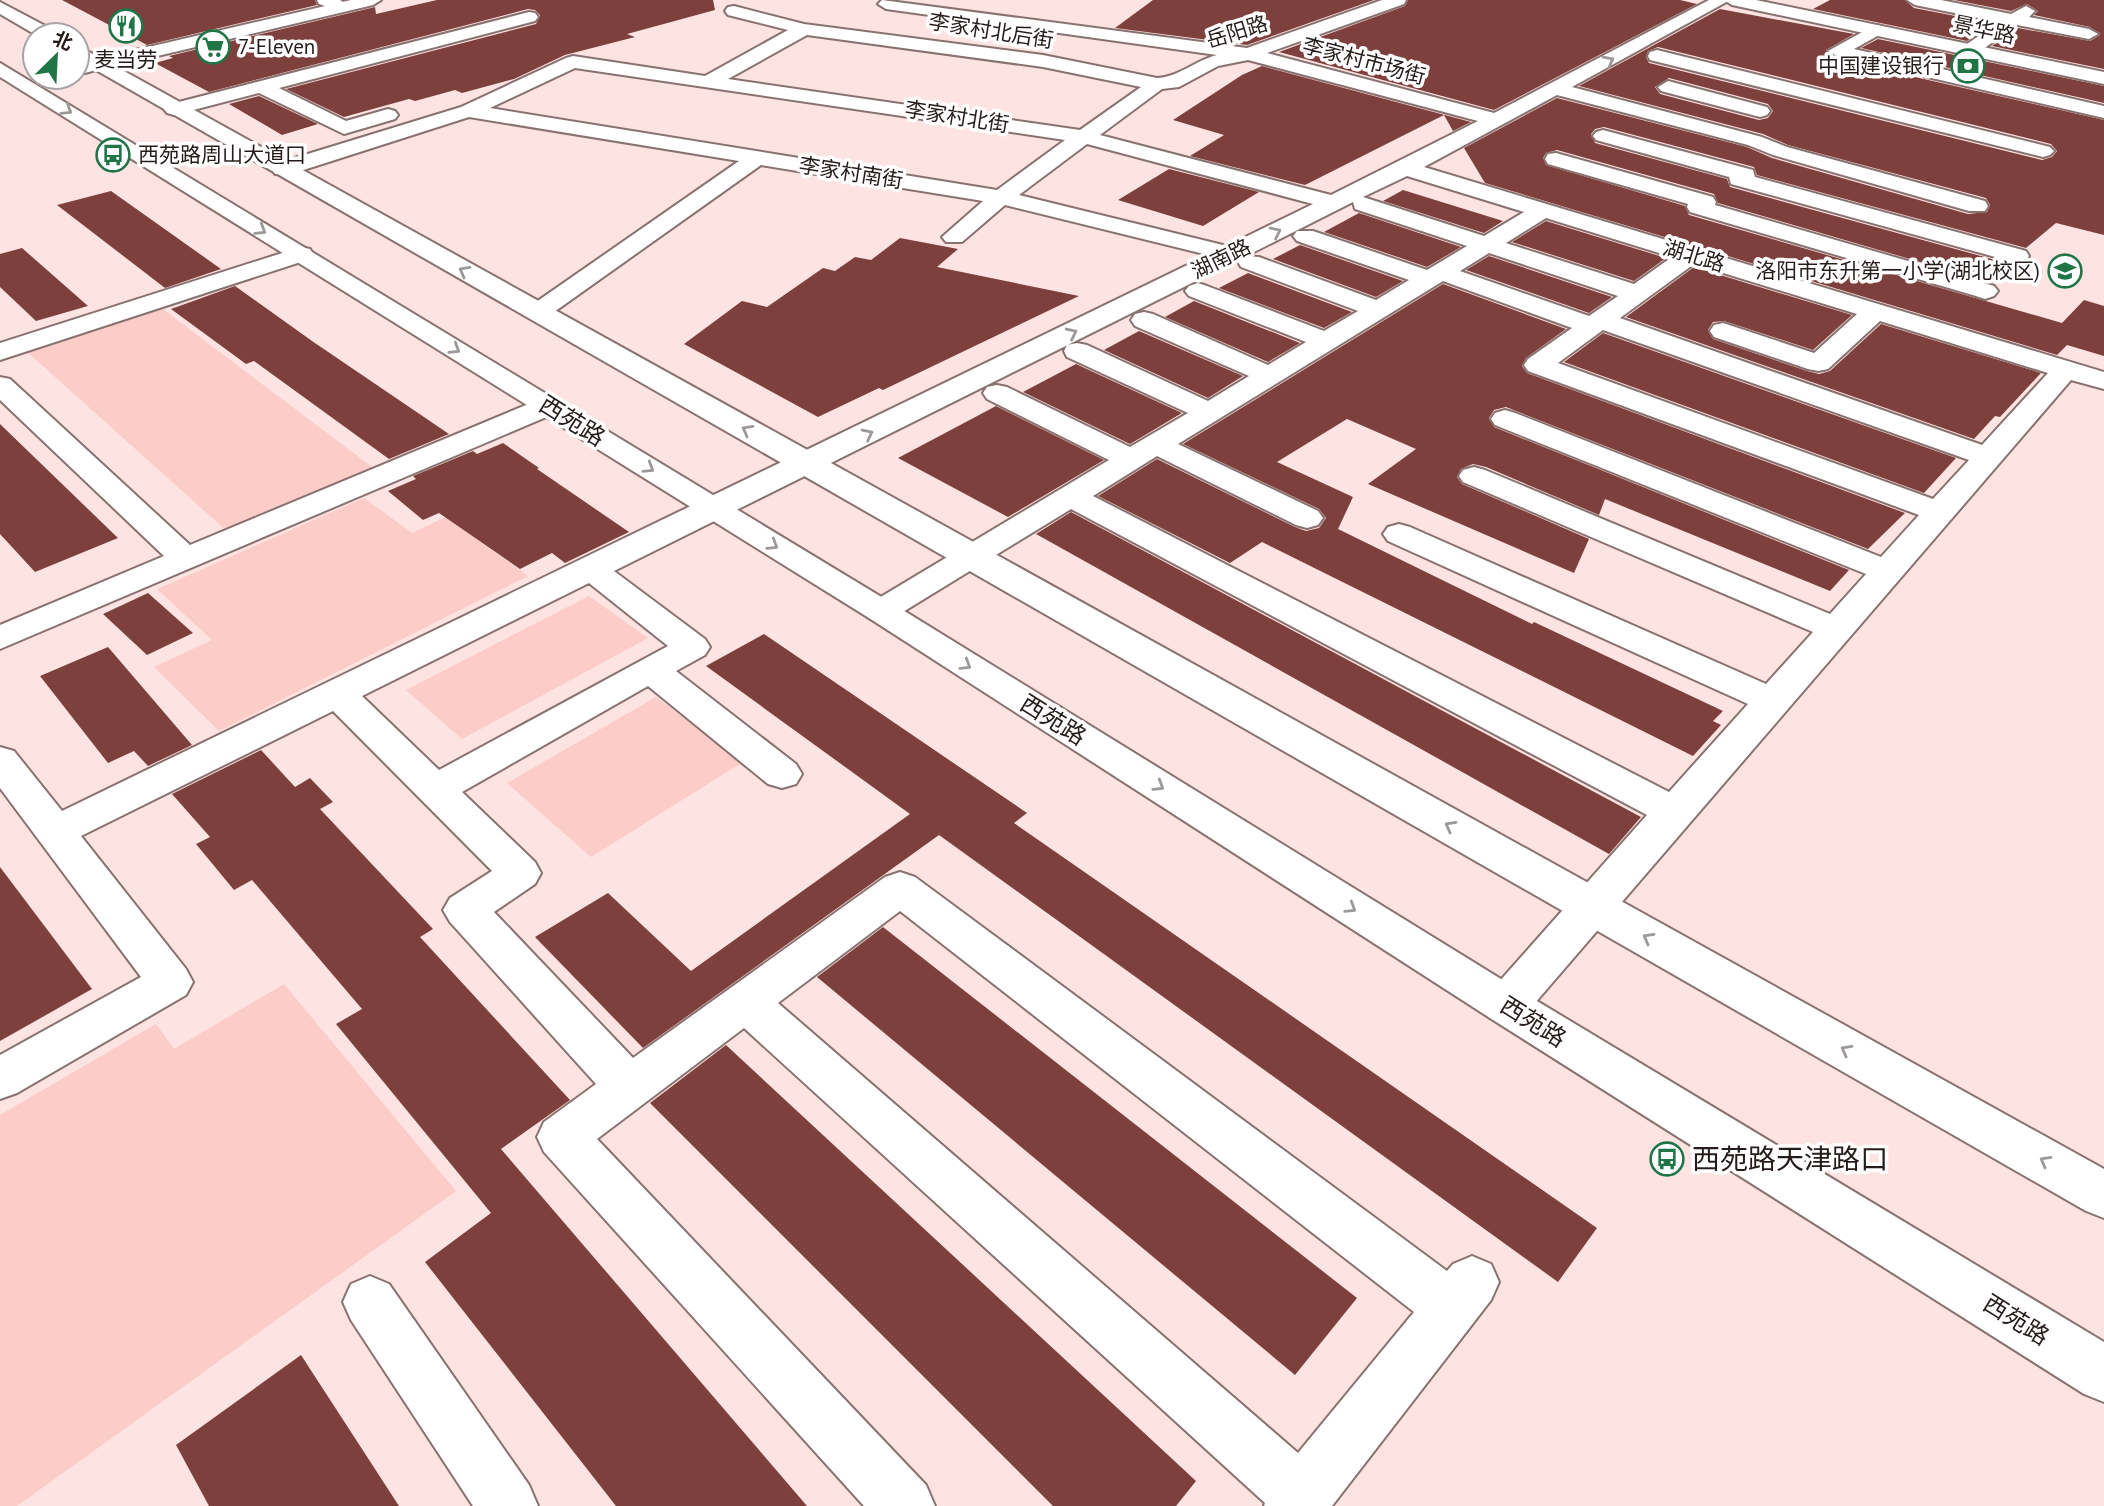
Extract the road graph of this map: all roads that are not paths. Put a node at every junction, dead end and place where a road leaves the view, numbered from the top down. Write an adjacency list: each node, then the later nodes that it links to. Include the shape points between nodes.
1 (373, 0): 8 (main road)
2 (1398, 0): 19 (main road, 岳阳路)
3 (1722, 0): 31 (main road, 湖南路, one-way to 3)
4 (1732, 0): 16 (main road, 景华路)
5 (1755, 0): 18 (main road, 景华路)
6 (1915, 0): 13 (main road)
7 (2031, 0): 13 (main road, via 2040,2)
8 (334, 2): 22 (main road)
9 (886, 4): 19 (main road, 李家村市场街)
10 (0, 7): 14 (main road)
11 (734, 11): 15 (main road, 李家村北后街)
12 (529, 17): 29 (main road)
13 (2013, 19): 17 (main road); 18 (main road)
14 (24, 21)
15 (804, 29): 27 (main road); 28 (main road, 李家村北后街, via 1043,61)
16 (1875, 30): 18 (main road, 景华路); 21 (main road, via 1837,51)
17 (2089, 34)
18 (1972, 48): 24 (main road, 景华路); 25 (main road, 景华路)
19 (1248, 54): 28 (main road, 岳阳路, via 1212,62); 39 (main road, 李家村市场街)
20 (1657, 56): 32 (main road)
21 (1856, 56): 32 (main road); 33 (main road)
22 (91, 58)
23 (91, 64): 36 (main road)
24 (2066, 70): 25 (main road, 景华路); 33 (main road)
25 (2104, 75)
26 (15, 76): 62 (main road, 西苑路, one-way to 62)
27 (708, 82): 37 (main road, 李家村北街, via 573,62); 43 (main road, 李家村北街)
28 (1165, 83): 43 (main road, 岳阳路)
29 (261, 86): 35 (main road, via 344,128); 36 (main road)
30 (1668, 87): 34 (main road)
31 (1557, 89): 39 (main road, 湖南路); 41 (main road)
32 (1796, 90): 34 (main road); 45 (main road)
33 (2031, 96): 38 (main road)
34 (1768, 106): 41 (main road); 48 (main road)
35 (416, 107)
36 (174, 109): 50 (main road)
37 (468, 111): 46 (main road, 李家村南街); 50 (main road)
38 (2102, 112): 40 (main road)
39 (1497, 120): 49 (main road, 湖南路)
40 (2078, 124)
41 (1722, 133): 44 (main road)
42 (1603, 136): 51 (main road)
43 (1084, 137): 52 (main road, 岳阳路); 53 (main road, 李家村北街)
44 (1780, 151): 51 (main road); 56 (main road)
45 (2043, 151)
46 (757, 158): 52 (main road, 李家村南街); 72 (main road)
47 (1556, 159): 55 (main road)
48 (2025, 166)
49 (1405, 168): 53 (main road, 湖南路); 57 (main road, 湖北路)
50 (283, 169): 72 (main road, one-way to 50)
51 (1742, 177): 55 (main road); 64 (main road)
52 (1001, 197): 60 (main road, 岳阳路); 65 (main road, 李家村南街)
53 (1334, 203): 65 (main road, 湖南路, one-way to 53)
54 (1363, 204): 61 (main road)
55 (1702, 204): 58 (main road); 68 (main road)
56 (1978, 205)
57 (1543, 210): 58 (main road, 湖北路); 61 (main road)
58 (1664, 230): 63 (main road, 湖北路)
59 (1306, 236): 66 (main road)
60 (954, 237)
61 (1487, 244): 66 (main road); 69 (main road)
62 (301, 254): 78 (main road); 84 (main road, 西苑路, one-way to 84)
63 (1691, 255): 69 (main road); 71 (main road, 湖北路)
64 (2017, 256)
65 (1240, 258): 70 (main road, 李家村南街); 89 (main road, 湖南路, one-way to 65)
66 (1434, 276): 70 (main road); 74 (main road)
67 (1198, 291): 76 (main road)
68 (1986, 291)
69 (1638, 294): 74 (main road)
70 (1378, 310): 76 (main road)
71 (1876, 311): 75 (main road, via 1818,363); 79 (main road, 湖北路)
72 (538, 312): 89 (main road, one-way to 72)
73 (1144, 320): 80 (main road)
74 (1595, 323): 88 (main road); 93 (main road, via 1538,365)
75 (1723, 331)
76 (1326, 341): 80 (main road)
77 (1077, 351): 85 (main road)
78 (0, 352)
79 (2066, 369): 81 (main road, 湖北路); 88 (main road)
80 (1269, 376): 85 (main road)
81 (2104, 381)
82 (0, 386): 97 (main road)
83 (997, 393): 87 (main road)
84 (548, 406): 92 (main road, 西苑路, one-way to 92); 97 (main road)
85 (1209, 412): 87 (main road)
86 (1504, 419): 99 (main road)
87 (1143, 452): 91 (main road); 94 (main road)
88 (1988, 457): 93 (main road)
89 (807, 464): 92 (main road, 湖南路); 96 (main road)
90 (1474, 476): 101 (main road)
91 (1069, 496): 96 (main road); 109 (main road)
92 (715, 509): 98 (main road, 湖南路); 100 (main road, 西苑路, one-way to 100)
93 (1939, 512): 99 (main road)
94 (1307, 518)
95 (1399, 534): 105 (main road)
96 (971, 556): 100 (main road); 111 (main road, one-way to 96)
97 (186, 559): 102 (main road)
98 (591, 569): 103 (main road, via 692,647); 104 (main road, 湖南路)
99 (1887, 570): 101 (main road)
100 (881, 611): 113 (main road, 西苑路, one-way to 113)
101 (1835, 629): 105 (main road)
102 (0, 638)
103 (651, 670): 107 (main road); 108 (main road)
104 (337, 693): 108 (main road); 110 (main road, 湖南路)
105 (1772, 701): 109 (main road)
106 (0, 760): 110 (main road)
107 (782, 774)
108 (435, 789): 115 (main road, via 520,873 465,910)
109 (1674, 812): 111 (main road)
110 (55, 832): 114 (main road, via 170,982)
111 (1591, 905): 113 (main road); 116 (main road, one-way to 111)
112 (747, 1003): 115 (main road); 119 (main road); 119 (main road, via 900,888 1462,1295)
113 (1506, 1005): 118 (main road, 西苑路)
114 (0, 1079)
115 (630, 1088): 121 (main road, via 562,1137)
116 (2104, 1195)
117 (370, 1302): 120 (main road)
118 (2104, 1374)
119 (1298, 1501)
120 (508, 1506)
121 (905, 1506)

